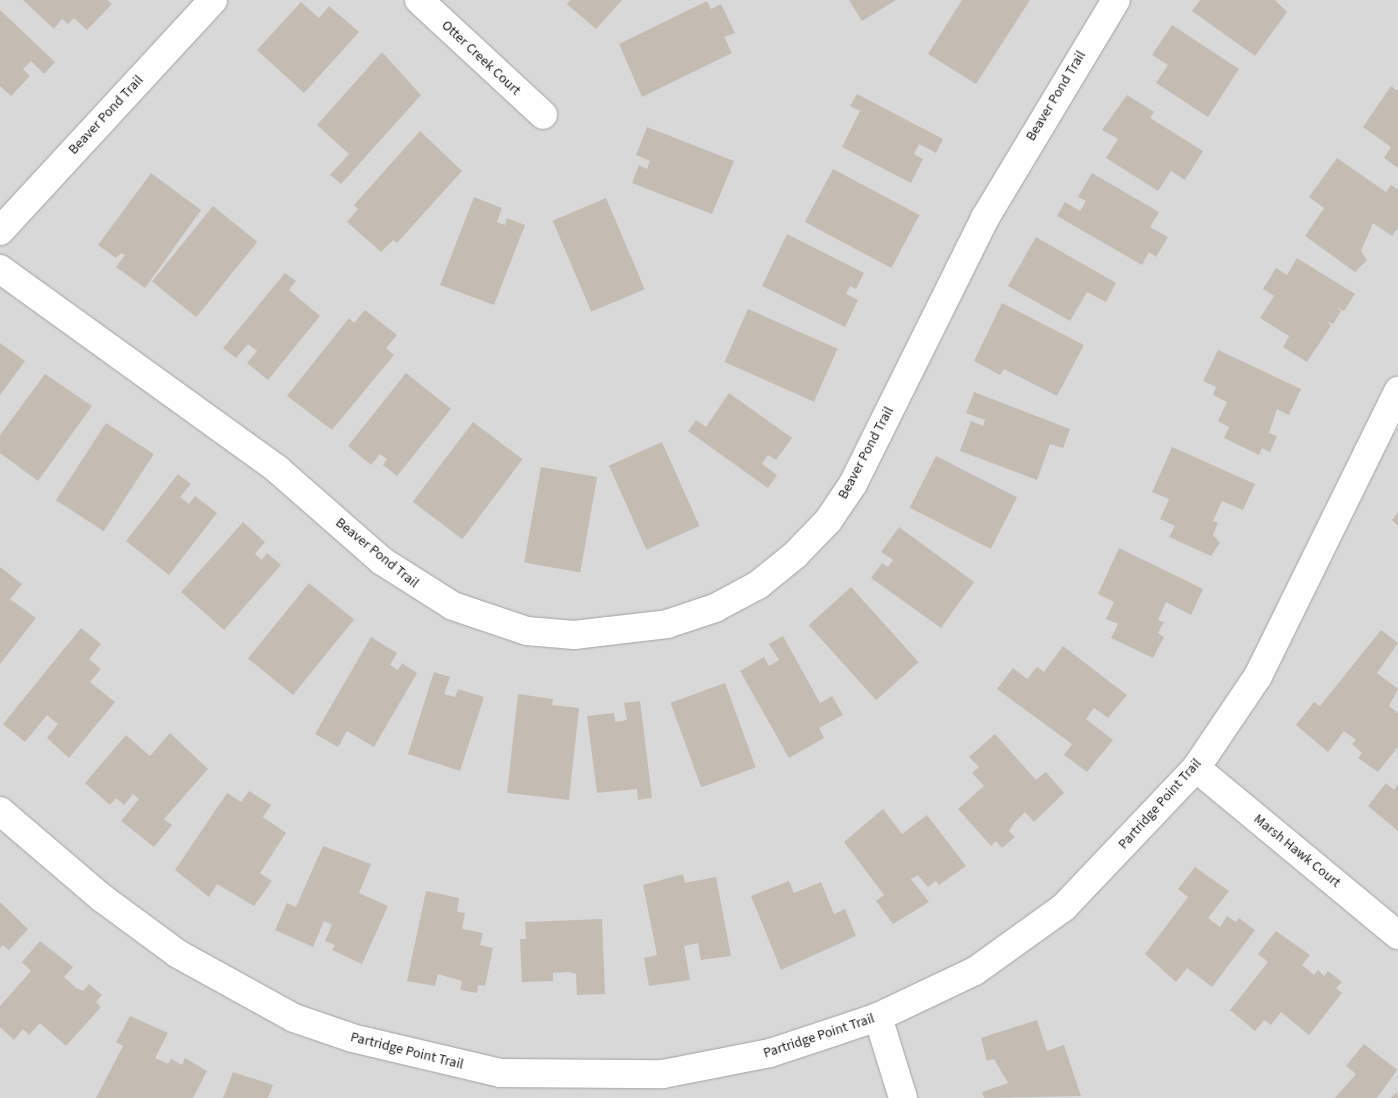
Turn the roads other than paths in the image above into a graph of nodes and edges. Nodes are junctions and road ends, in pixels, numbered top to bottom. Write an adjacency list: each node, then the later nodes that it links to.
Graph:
1 (212, 0): 5 (street, Beaver Pond Trail)
2 (419, 0): 4 (street, Otter Creek Court)
3 (1116, 0): 6 (street, Beaver Pond Trail)
4 (543, 115)
5 (0, 231)
6 (0, 269)
7 (1398, 391): 8 (street, Partridge Point Trail)
8 (1196, 768): 10 (street, Marsh Hawk Court); 11 (street, Partridge Point Trail)
9 (0, 811): 12 (street, Partridge Point Trail)
10 (1398, 935)
11 (878, 1017): 12 (street, Partridge Point Trail); 13 (street)
12 (662, 1086)
13 (903, 1098)

